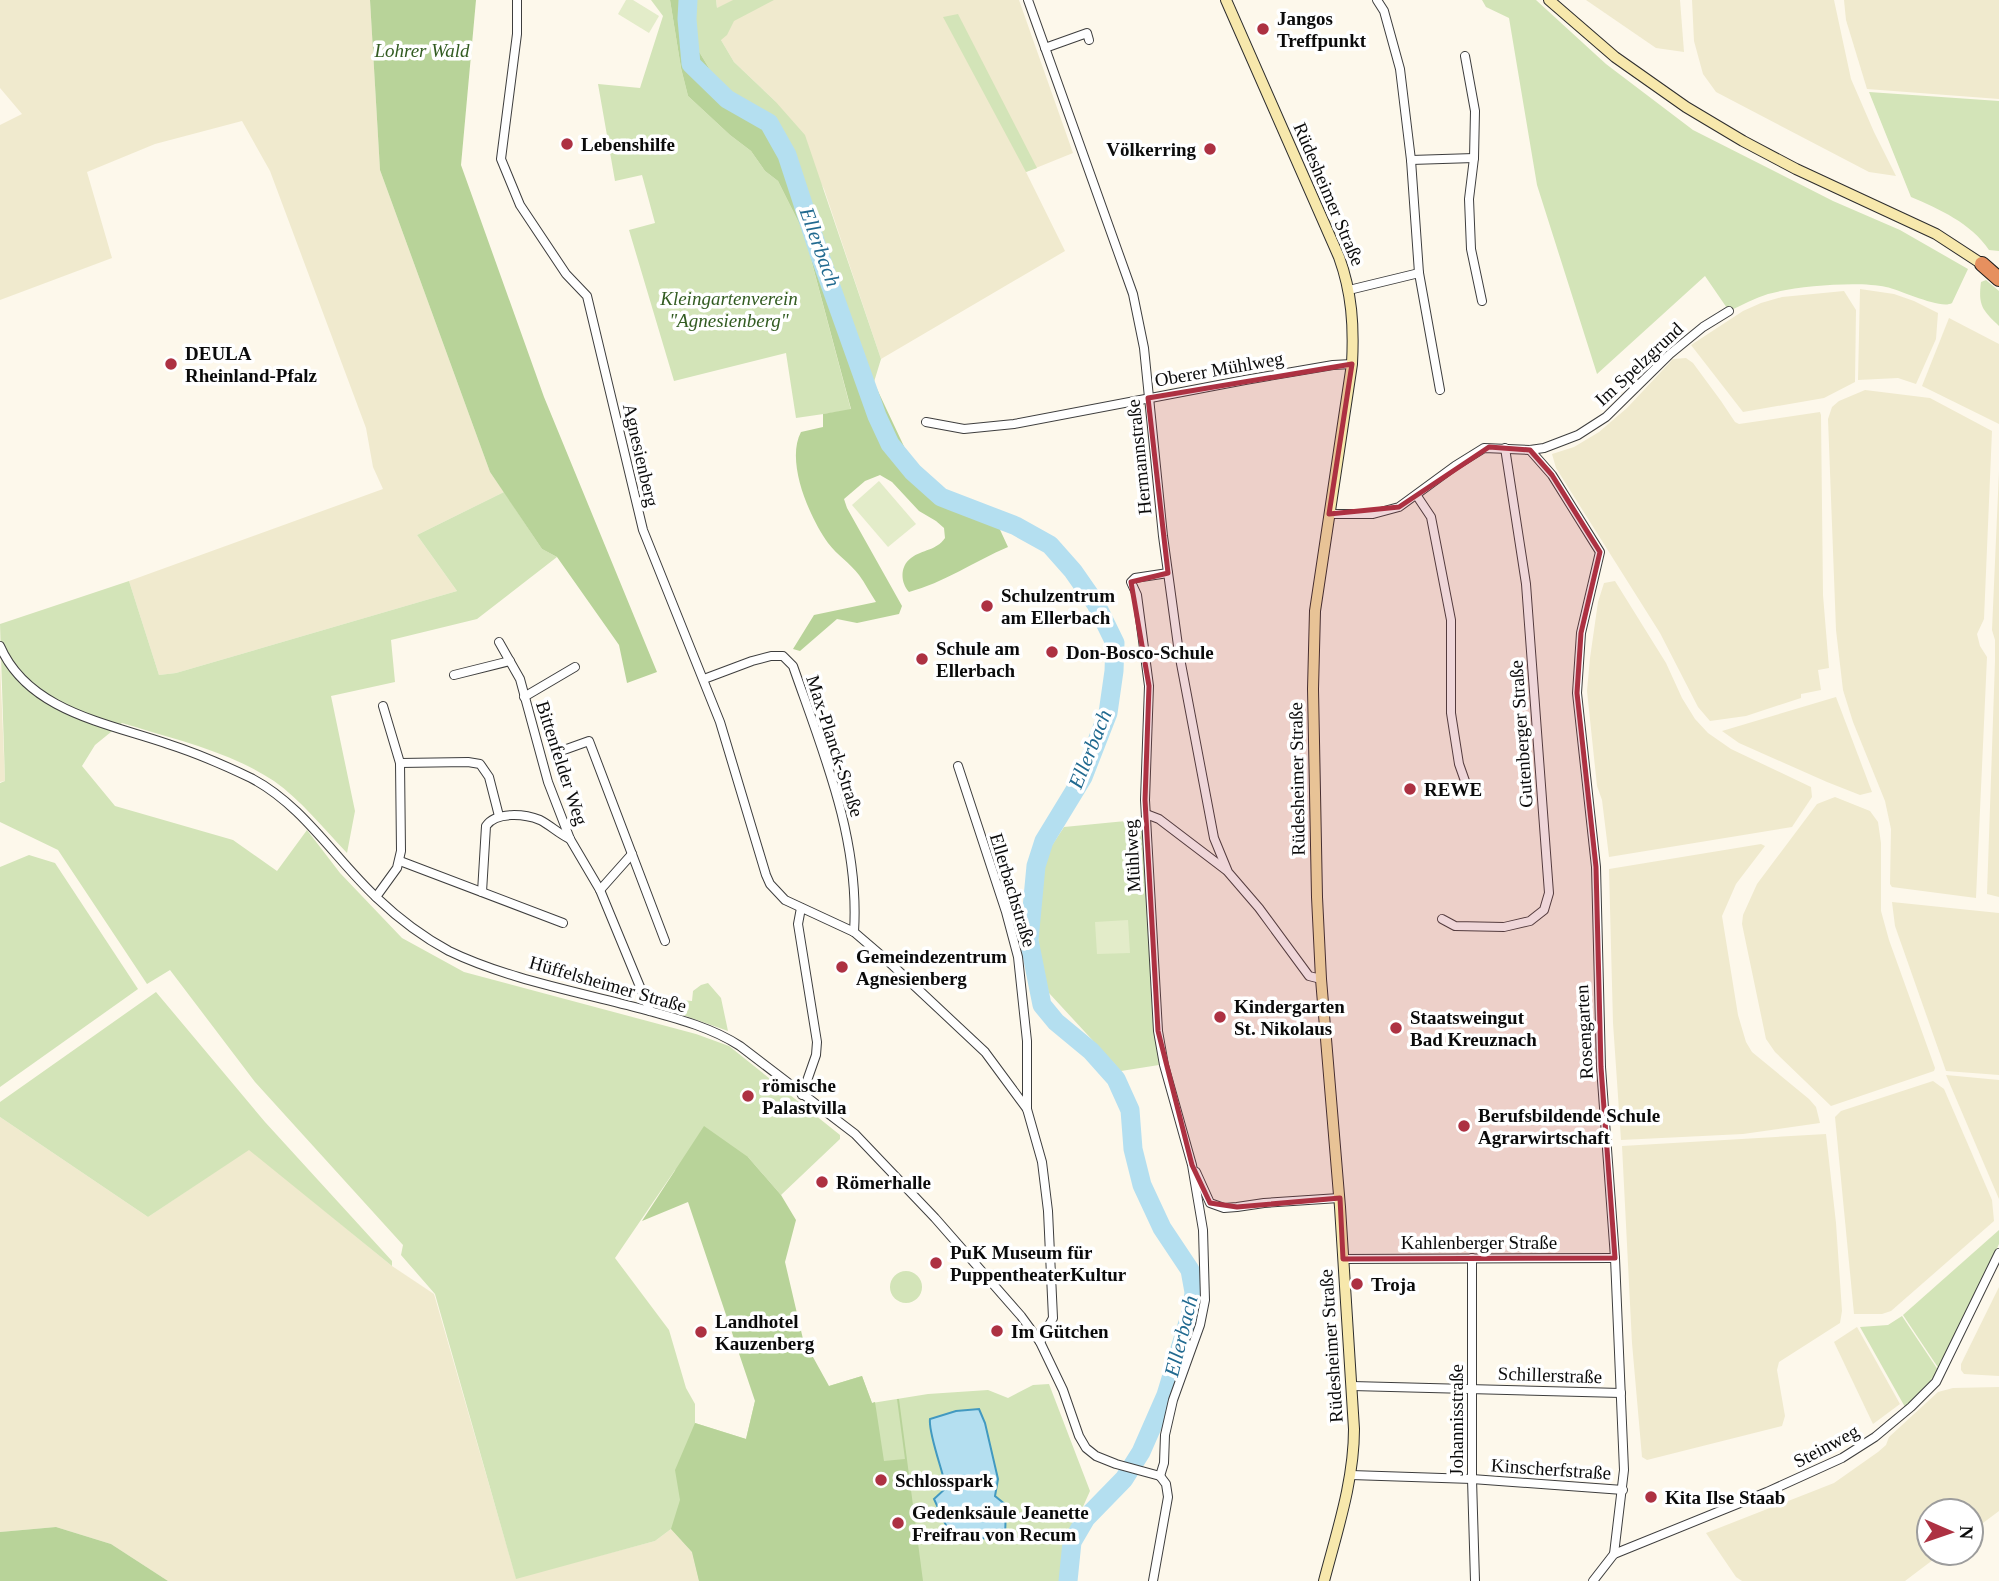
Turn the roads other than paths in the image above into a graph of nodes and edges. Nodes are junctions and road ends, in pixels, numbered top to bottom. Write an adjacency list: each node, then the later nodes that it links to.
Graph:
1 (517, 0): 31 (street, Agnesienberg)
2 (1028, 0): 7 (street, Hermannstraße)
3 (1226, 0): 14 (street, Rüdesheimer Straße)
4 (1377, 0): 10 (street)
5 (1549, 0): 11 (street)
6 (1089, 40): 7 (street)
7 (1045, 48): 19 (street, Hermannstraße)
8 (1465, 56): 9 (street)
9 (1474, 158): 10 (street); 15 (street)
10 (1411, 160): 12 (street)
11 (1982, 264): 13 (highway)
12 (1419, 273): 14 (street); 18 (street)
13 (1999, 279)
14 (1349, 290): 17 (street, Rüdesheimer Straße)
15 (1482, 301)
16 (1729, 311): 22 (street, Im Spelzgrund)
17 (1352, 363): 19 (street, Oberer Mühlweg); 24 (street, Rüdesheimer Straße)
18 (1440, 390)
19 (1148, 397): 20 (street, Oberer Mühlweg); 25 (street, Hermannstraße)
20 (926, 422)
21 (1505, 448): 22 (street, Im Spelzgrund); 23 (street, Im Spelzgrund); 48 (street, Gutenberger Straße)
22 (1530, 450): 60 (street, Rosengarten)
23 (1417, 496): 24 (street, Im Spelzgrund); 37 (street)
24 (1329, 514): 52 (street, Rüdesheimer Straße)
25 (1168, 573): 38 (street, Mühlweg); 43 (street, Hermannstraße)
26 (499, 642): 28 (street, Bittenfelder Weg)
27 (0, 646): 46 (street, Hüffelsheimer Straße)
28 (510, 661): 30 (street); 32 (street, Bittenfelder Weg)
29 (575, 667): 32 (street, Bittenfelder Weg)
30 (454, 675)
31 (704, 679): 47 (street, Agnesienberg); 50 (street, Max-Planck-Straße)
32 (524, 697): 40 (street, Bittenfelder Weg)
33 (383, 706): 35 (street)
34 (561, 751): 41 (street)
35 (400, 763): 39 (street); 42 (street)
36 (958, 766): 55 (street, Ellerbachstraße)
37 (1465, 781)
38 (1146, 814): 43 (street, Hermannstraße); 56 (street, Mühlweg)
39 (499, 816): 40 (street); 45 (street)
40 (570, 839): 44 (street, Bittenfelder Weg)
41 (632, 854): 44 (street); 51 (street)
42 (400, 861): 45 (street); 46 (street)
43 (1228, 872): 52 (street, Hermannstraße)
44 (600, 890): 53 (street, Bittenfelder Weg)
45 (482, 892): 49 (street)
46 (376, 897): 53 (street, Hüffelsheimer Straße)
47 (801, 908): 50 (street, Agnesienberg); 54 (street)
48 (1442, 919)
49 (563, 923)
50 (854, 932): 55 (street, Agnesienberg)
51 (665, 941)
52 (1321, 979): 57 (street, Rüdesheimer Straße)
53 (650, 1011): 54 (street, Hüffelsheimer Straße)
54 (802, 1095): 62 (street, Hüffelsheimer Straße)
55 (1027, 1109): 62 (street)
56 (1192, 1165): 57 (street, Mühlweg); 67 (street, Mühlweg)
57 (1339, 1198): 61 (street, Rüdesheimer Straße)
58 (1999, 1253): 70 (street, Steinweg)
59 (1472, 1258): 60 (street, Kahlenberger Straße); 61 (street, Kahlenberger Straße); 64 (street, Johannisstraße)
60 (1615, 1258): 65 (street, Rosengarten)
61 (1343, 1259): 63 (street, Rüdesheimer Straße)
62 (1040, 1342): 67 (street, Hüffelsheimer Straße)
63 (1352, 1386): 64 (street, Schillerstraße); 66 (street, Rüdesheimer Straße)
64 (1471, 1388): 65 (street, Schillerstraße); 68 (street, Johannisstraße)
65 (1621, 1393): 69 (street, Rosengarten)
66 (1351, 1475): 68 (street, Kinscherfstraße); 72 (street, Rüdesheimer Straße)
67 (1160, 1476): 71 (street, Mühlweg)
68 (1472, 1479): 69 (street, Kinscherfstraße); 73 (street, Johannisstraße)
69 (1623, 1490): 70 (street, Rosengarten)
70 (1614, 1554): 74 (street, Steinweg)
71 (1153, 1581)
72 (1324, 1581)
73 (1475, 1581)
74 (1593, 1581)

